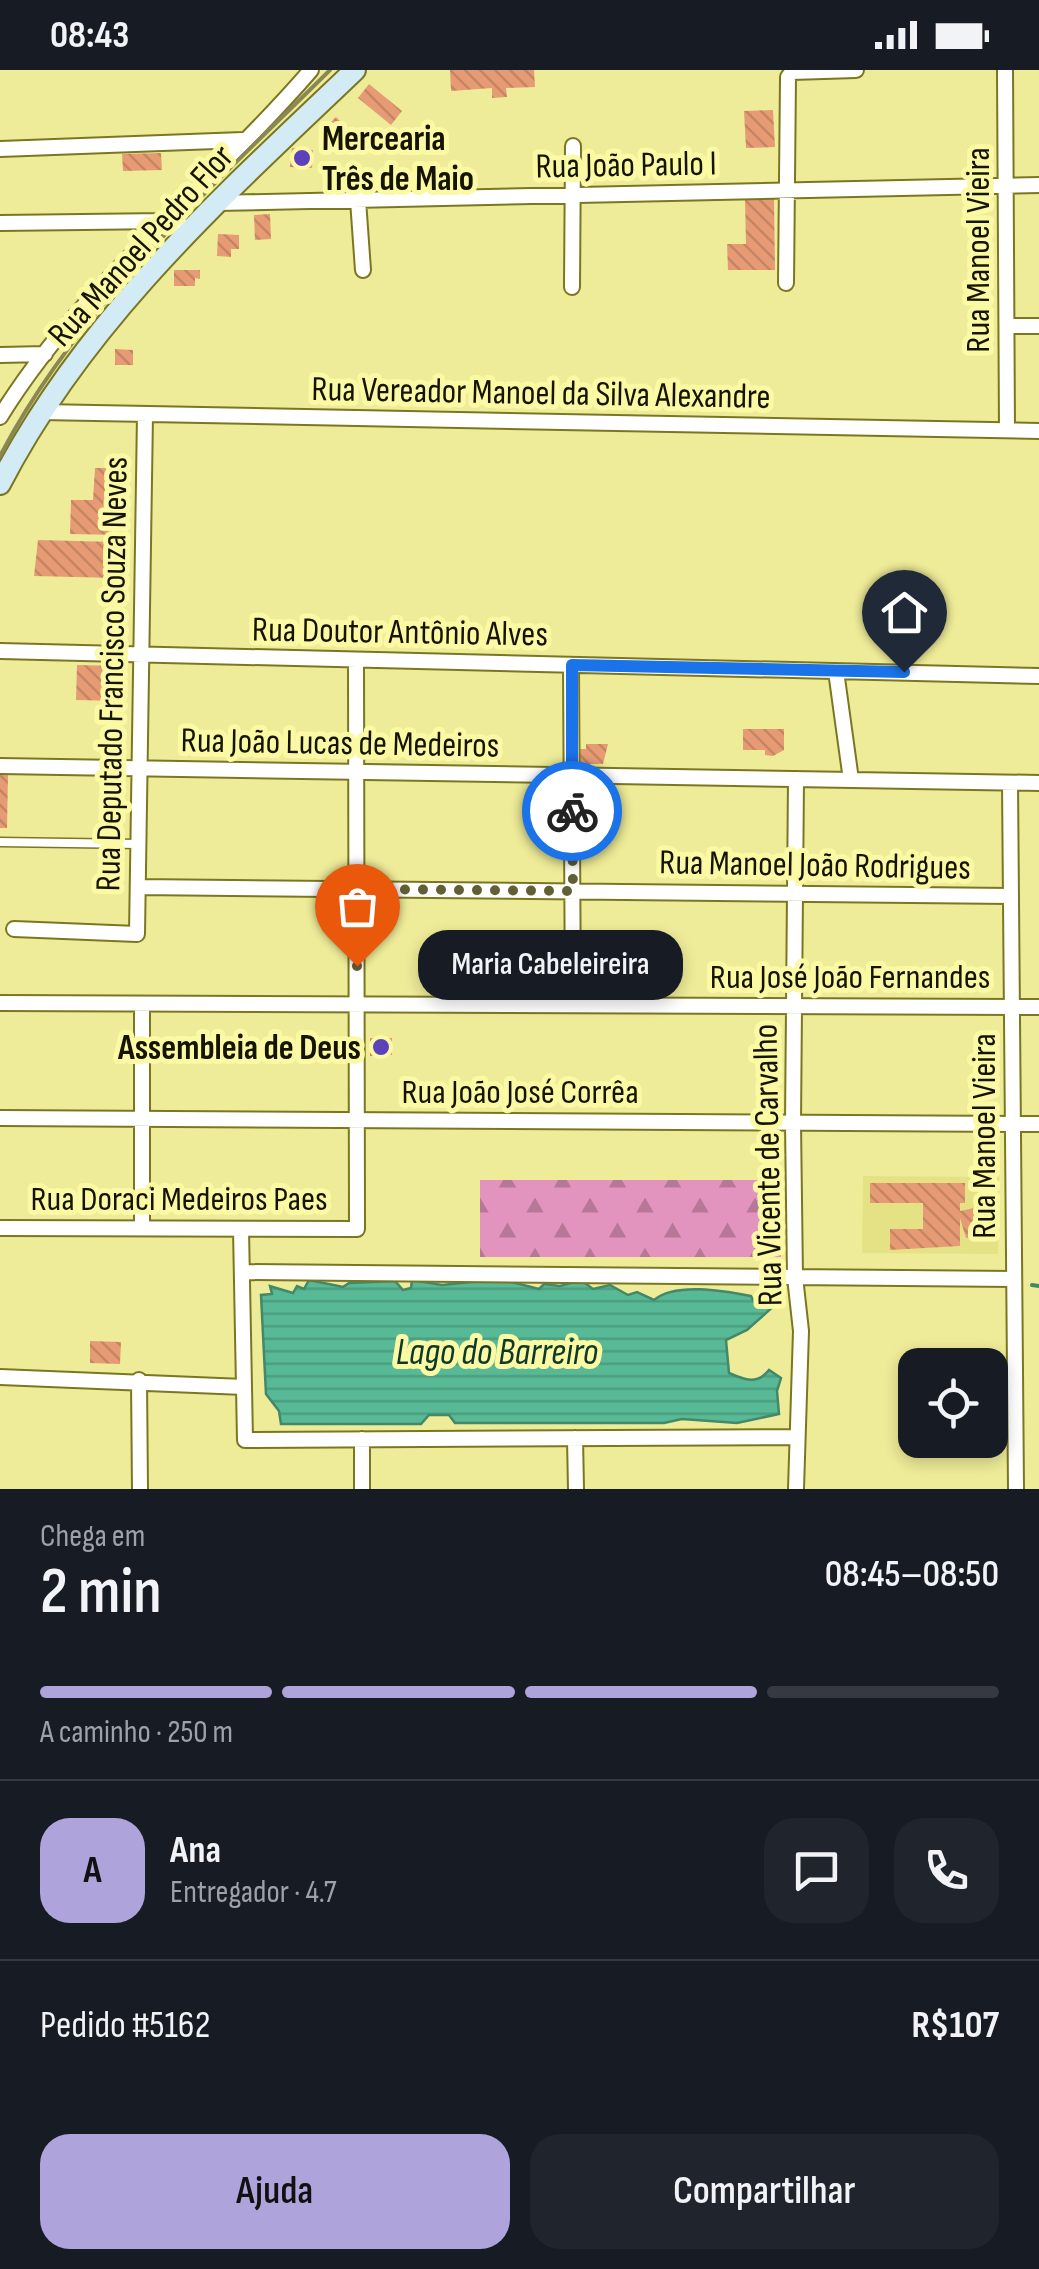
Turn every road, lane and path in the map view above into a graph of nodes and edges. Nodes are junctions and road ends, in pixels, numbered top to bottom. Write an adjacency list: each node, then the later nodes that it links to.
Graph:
1 (311, 70): 5 (street)
2 (355, 70): 13 (main road, Rua Manoel Pedro Flor)
3 (856, 70): 10 (street)
4 (1005, 70): 9 (street, Rua Manoel Vieira)
5 (243, 140): 7 (street); 14 (street)
6 (572, 146): 11 (street)
7 (0, 148)
8 (1039, 185): 9 (street, Rua João Paulo I)
9 (1006, 186): 10 (street, Rua João Paulo I); 20 (street, Rua Manoel Vieira)
10 (788, 190): 11 (street, Rua João Paulo I); 18 (street)
11 (572, 195): 12 (street, Rua João Paulo I); 19 (street)
12 (358, 200): 13 (street, Rua João Paulo I); 17 (street)
13 (215, 203): 16 (main road, Rua Manoel Pedro Flor)
14 (165, 221): 15 (street); 16 (street); 23 (street)
15 (0, 223)
16 (190, 228): 24 (main road, Rua Manoel Pedro Flor)
17 (364, 270)
18 (786, 283)
19 (572, 288)
20 (1008, 326): 21 (street); 27 (street, Rua Manoel Vieira)
21 (1039, 326)
22 (0, 354): 23 (street)
23 (45, 354): 26 (street)
24 (41, 412): 25 (street, Rua Vereador Manoel da Silva Alexandre); 29 (main road, Rua Manoel Pedro Flor)
25 (144, 414): 27 (street, Rua Vereador Manoel da Silva Alexandre); 31 (street, Rua Deputado Francisco Souza Neves)
26 (0, 418)
27 (1007, 430): 28 (street, Rua Vereador Manoel da Silva Alexandre)
28 (1039, 431)
29 (0, 484)
30 (0, 651): 31 (street, Rua Doutor Antônio Alves)
31 (141, 654): 32 (street, Rua Doutor Antônio Alves); 37 (street, Rua Deputado Francisco Souza Neves)
32 (356, 660): 33 (street, Rua Doutor Antônio Alves); 38 (street)
33 (572, 665): 34 (street, Rua Doutor Antônio Alves); 39 (street)
34 (836, 671): 35 (street, Rua Doutor Antônio Alves); 41 (street)
35 (1039, 676)
36 (0, 766): 37 (street, Rua João Lucas de Medeiros)
37 (139, 768): 38 (street, Rua João Lucas de Medeiros); 45 (street, Rua Deputado Francisco Souza Neves)
38 (356, 772): 39 (street, Rua João Lucas de Medeiros); 47 (street)
39 (572, 776): 40 (street, Rua João Lucas de Medeiros); 48 (street)
40 (796, 779): 41 (street, Rua João Lucas de Medeiros); 49 (street, Rua Vicente de Carvalho)
41 (852, 780): 42 (street, Rua João Lucas de Medeiros)
42 (1010, 783): 43 (street, Rua João Lucas de Medeiros); 50 (street, Rua Manoel Vieira)
43 (1039, 783)
44 (0, 842): 45 (lane)
45 (138, 844): 46 (street, Rua Deputado Francisco Souza Neves)
46 (138, 886): 47 (street, Rua Manoel João Rodrigues); 51 (street, Rua Deputado Francisco Souza Neves)
47 (356, 889): 48 (street, Rua Manoel João Rodrigues); 54 (street)
48 (573, 891): 49 (street, Rua Manoel João Rodrigues); 55 (street)
49 (792, 893): 50 (street, Rua Manoel João Rodrigues); 56 (street, Rua Vicente de Carvalho)
50 (1011, 896): 57 (street, Rua Manoel Vieira)
51 (14, 929)
52 (0, 1003): 53 (street, Rua José João Fernandes)
53 (142, 1004): 54 (street, Rua José João Fernandes); 60 (street)
54 (357, 1004): 55 (street, Rua José João Fernandes); 61 (street)
55 (574, 1005): 56 (street, Rua José João Fernandes)
56 (792, 1006): 57 (street, Rua José João Fernandes); 62 (street, Rua Vicente de Carvalho)
57 (1012, 1007): 58 (street, Rua José João Fernandes); 63 (street, Rua Manoel Vieira)
58 (1039, 1007)
59 (0, 1118): 60 (street, Rua João José Corrêa)
60 (142, 1119): 61 (street, Rua João José Corrêa); 66 (street)
61 (357, 1120): 62 (street, Rua João José Corrêa); 67 (street, Rua Doraci Medeiros Paes)
62 (793, 1123): 63 (street, Rua João José Corrêa); 69 (street, Rua Vicente de Carvalho)
63 (1013, 1124): 64 (street, Rua João José Corrêa); 70 (street, Rua Manoel Vieira)
64 (1039, 1124)
65 (0, 1228): 66 (street, Rua Doraci Medeiros Paes)
66 (142, 1228): 67 (street, Rua Doraci Medeiros Paes)
67 (241, 1229): 68 (street)
68 (242, 1272): 69 (street); 73 (street)
69 (795, 1277): 70 (street); 74 (street, Rua Vicente de Carvalho)
70 (1014, 1279): 81 (street, Rua Manoel Vieira)
71 (0, 1377): 72 (street)
72 (139, 1380): 73 (street); 77 (street)
73 (244, 1387): 76 (street)
74 (797, 1437): 75 (street); 80 (street, Rua Vicente de Carvalho)
75 (575, 1438): 76 (street); 79 (street)
76 (362, 1439): 78 (street)
77 (140, 1489)
78 (362, 1489)
79 (576, 1489)
80 (796, 1489)
81 (1016, 1489)

